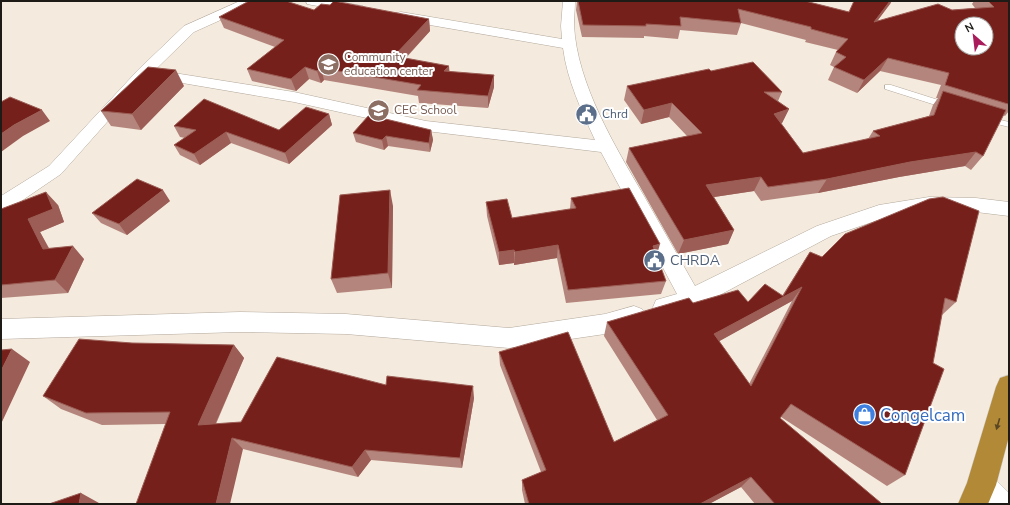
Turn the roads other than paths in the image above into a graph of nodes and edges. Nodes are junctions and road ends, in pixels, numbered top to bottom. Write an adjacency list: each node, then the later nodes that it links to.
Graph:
1 (251, 1): 7 (street)
2 (312, 1): 4 (street)
3 (570, 1): 6 (street)
4 (373, 11)
5 (388, 14): 6 (street)
6 (570, 45): 12 (street)
7 (143, 73): 12 (street); 13 (street)
8 (888, 87): 9 (lane)
9 (953, 108)
10 (982, 117): 11 (lane)
11 (1009, 125)
12 (607, 147): 15 (street)
13 (1, 205)
14 (1009, 209): 15 (street)
15 (691, 299): 16 (street)
16 (1, 329)
17 (1009, 387): 18 (highway, one-way to 18)
18 (984, 498)

